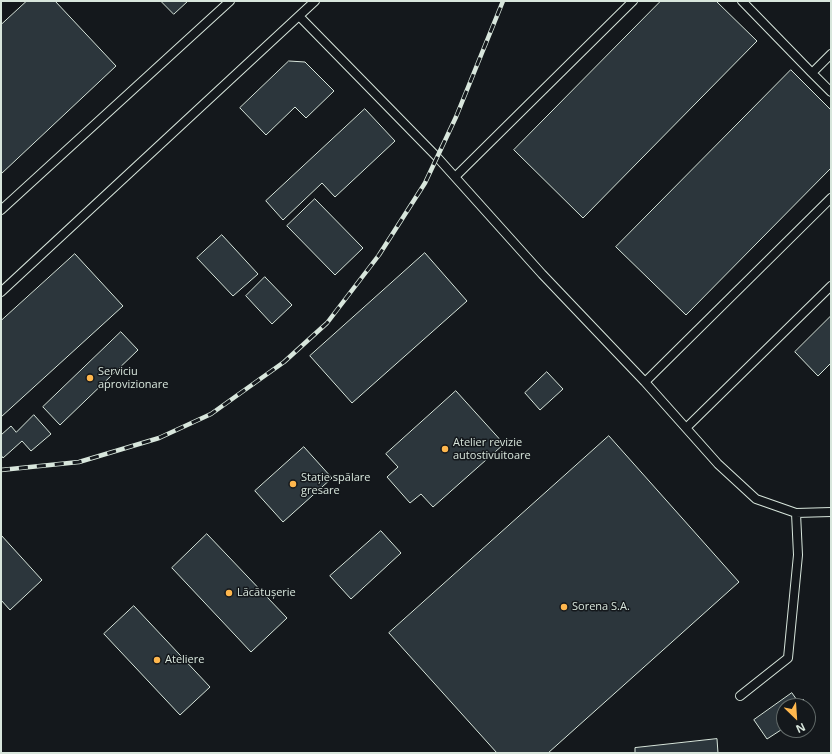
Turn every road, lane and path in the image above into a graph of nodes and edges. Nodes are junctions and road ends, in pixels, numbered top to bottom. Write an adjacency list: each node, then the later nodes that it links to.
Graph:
1 (230, 1): 11 (lane)
2 (315, 1): 5 (lane)
3 (633, 1): 9 (lane)
4 (742, 1): 7 (lane)
5 (299, 16): 9 (lane); 13 (lane)
6 (831, 54): 7 (lane)
7 (812, 73): 8 (lane)
8 (831, 92)
9 (455, 177): 14 (lane)
10 (831, 198): 14 (lane)
11 (1, 210)
12 (831, 286): 15 (lane)
13 (1, 292)
14 (645, 382): 15 (lane)
15 (686, 428): 17 (lane)
16 (831, 512): 17 (lane)
17 (796, 513): 18 (lane)
18 (740, 696)

